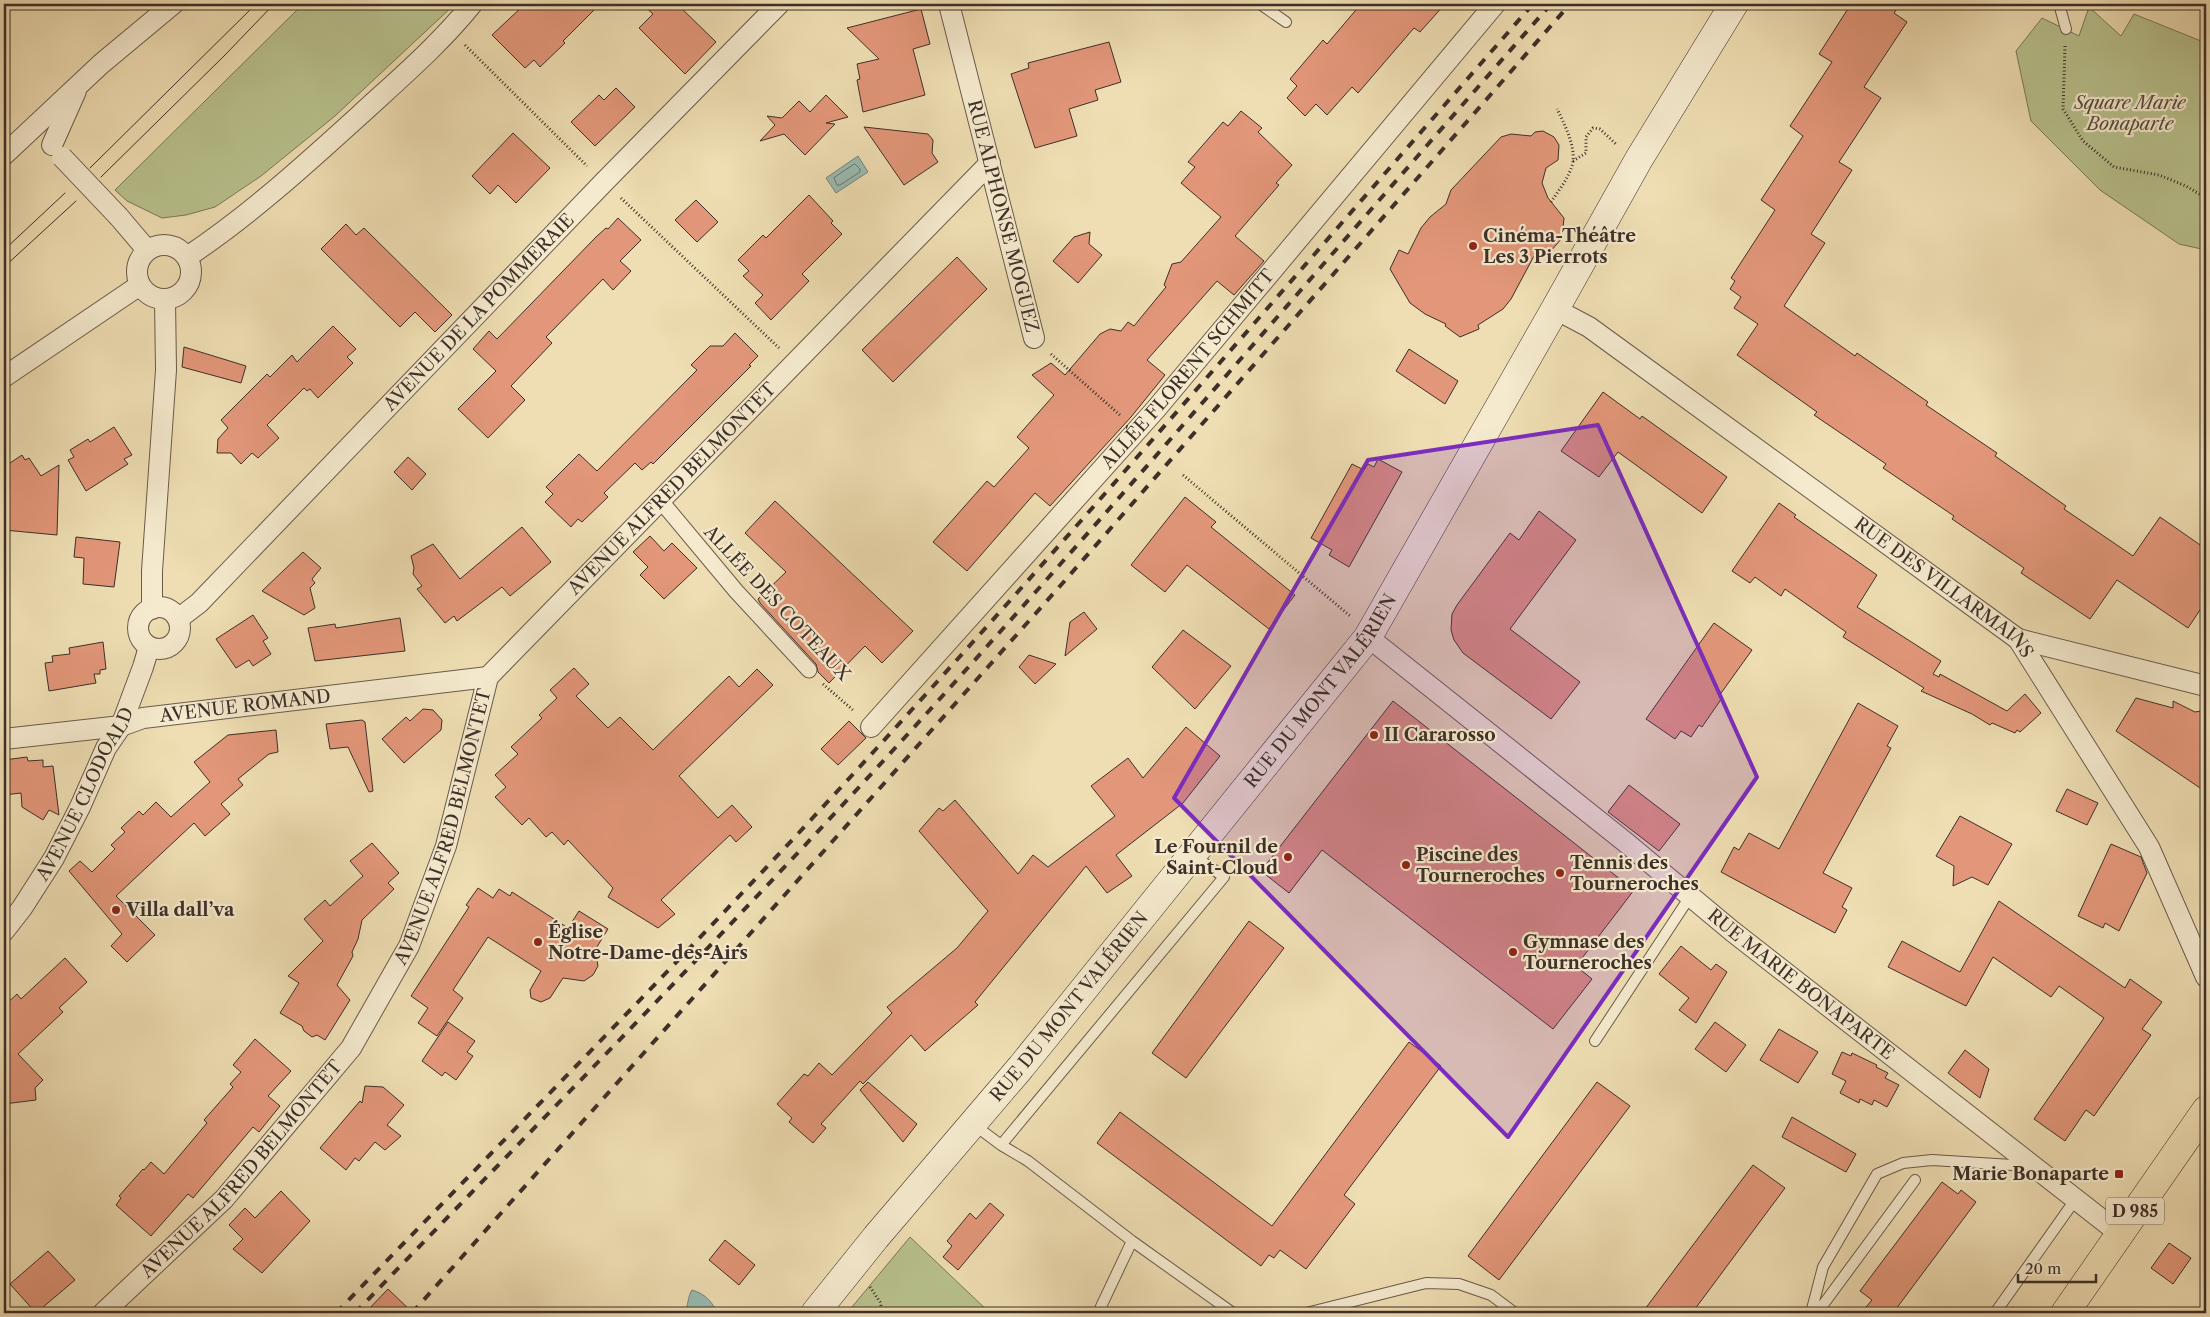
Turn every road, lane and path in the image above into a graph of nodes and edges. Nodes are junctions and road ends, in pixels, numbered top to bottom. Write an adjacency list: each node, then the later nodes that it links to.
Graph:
1 (173, 4): 12 (street)
2 (472, 4): 25 (street)
3 (779, 4): 37 (street, AVENUE DE LA POMMERAIE)
4 (949, 4): 19 (street, RUE ALPHONSE MOGUEZ)
5 (1260, 4): 9 (lane)
6 (1495, 4): 45 (street, ALLÉE FLORENT SCHMITT)
7 (1734, 4): 28 (main road, RUE DU MONT VALÉRIEN)
8 (2059, 4): 10 (lane)
9 (1286, 22)
10 (2066, 29): 22 (path)
11 (472, 52): 20 (path)
12 (79, 84): 14 (street); 16 (street)
13 (1557, 109): 18 (path)
14 (35, 126): 16 (street); 17 (street)
15 (1610, 140): 18 (path)
16 (57, 151): 24 (street, bridge)
17 (4, 155)
18 (1573, 161): 23 (path)
19 (990, 163): 29 (street, RUE ALPHONSE MOGUEZ); 30 (street, AVENUE ALFRED BELMONTET)
20 (588, 166)
21 (618, 195): 30 (path)
22 (2206, 198)
23 (1551, 202)
24 (147, 250): 25 (street); 26 (street)
25 (187, 257): 27 (street)
26 (140, 285): 27 (street); 31 (street)
27 (165, 299): 35 (street)
28 (1555, 309): 38 (main road, RUE DU MONT VALÉRIEN); 39 (street, RUE DES VILLARMAINS)
29 (1034, 338): 32 (path, RUE ALPHONSE MOGUEZ)
30 (794, 362): 34 (street, AVENUE ALFRED BELMONTET)
31 (4, 377)
32 (1125, 420)
33 (1183, 475): 36 (path)
34 (660, 500): 41 (street, ALLÉE DES COTEAUX); 42 (street, AVENUE ALFRED BELMONTET)
35 (152, 609): 37 (street); 40 (street)
36 (1350, 616)
37 (178, 619): 40 (street)
38 (1368, 637): 47 (main road, RUE DU MONT VALÉRIEN); 48 (street, RUE MARIE BONAPARTE)
39 (2018, 639): 43 (street); 50 (street, RUE DES VILLARMAINS)
40 (149, 646): 44 (street, AVENUE CLODOALD)
41 (809, 670): 45 (path, ALLÉE DES COTEAUX)
42 (488, 677): 44 (street, AVENUE ROMAND); 60 (street, AVENUE ALFRED BELMONTET)
43 (2206, 686)
44 (121, 726): 46 (street, AVENUE ROMAND); 49 (street, AVENUE CLODOALD)
45 (871, 727)
46 (4, 739)
47 (1192, 854): 53 (main road, RUE DU MONT VALÉRIEN); 54 (lane)
48 (1691, 895): 51 (lane); 55 (street, RUE MARIE BONAPARTE)
49 (4, 931)
50 (2206, 977)
51 (1595, 1041)
52 (2206, 1110): 58 (main road, D 985)
53 (973, 1124): 54 (lane); 61 (main road, RUE DU MONT VALÉRIEN)
54 (1001, 1145): 59 (lane)
55 (2033, 1166): 57 (street, RUE MARIE BONAPARTE); 66 (lane)
56 (1915, 1180): 67 (lane)
57 (2075, 1200): 58 (street, RUE MARIE BONAPARTE); 68 (lane)
58 (2120, 1233): 69 (main road, D 985)
59 (1132, 1241): 62 (lane); 63 (lane)
60 (102, 1313)
61 (815, 1313)
62 (1098, 1313)
63 (1233, 1313)
64 (1306, 1313): 65 (lane)
65 (1515, 1313)
66 (1811, 1313)
67 (1817, 1313)
68 (1995, 1313)
69 (2065, 1313)

